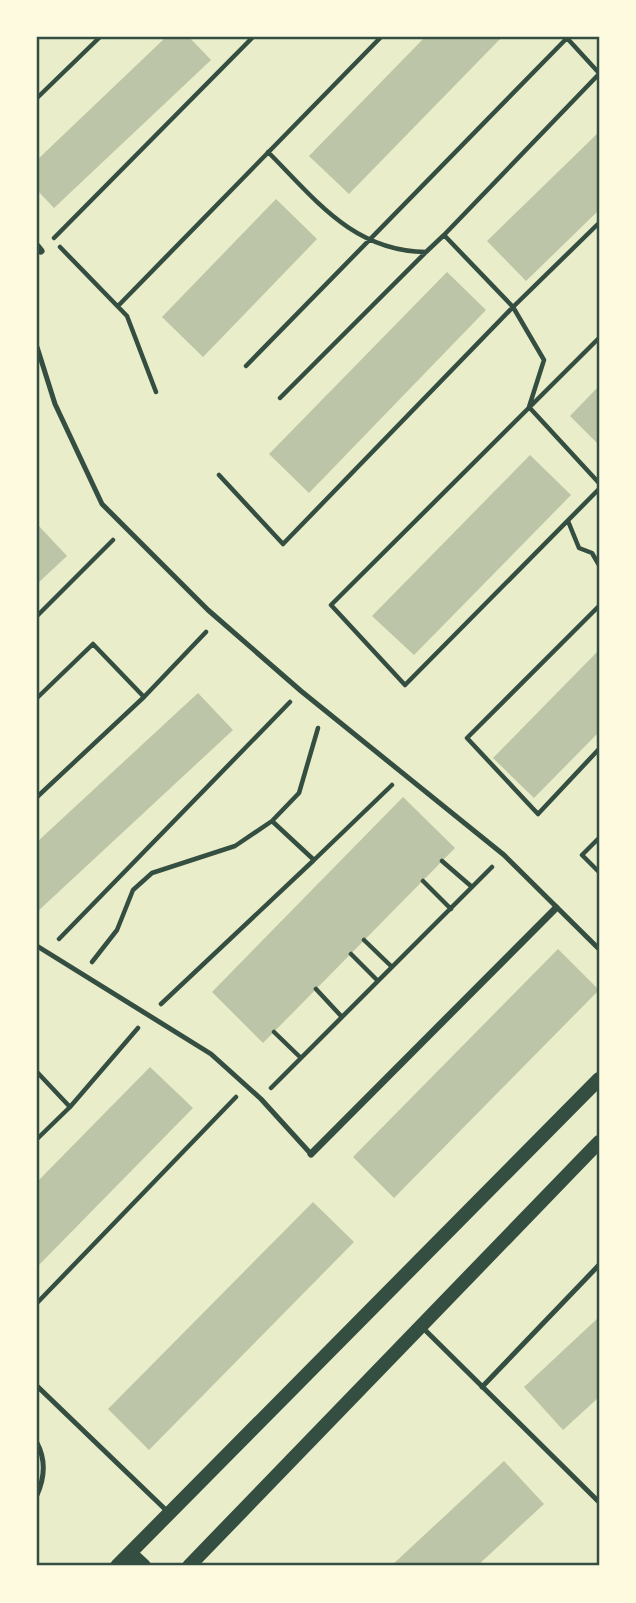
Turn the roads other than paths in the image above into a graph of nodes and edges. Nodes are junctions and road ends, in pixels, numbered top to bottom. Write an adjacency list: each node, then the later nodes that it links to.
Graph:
1 (37, 347): 2 (lane)
2 (556, 908): 4 (lane); 7 (street)
3 (37, 946): 7 (lane)
4 (599, 949)
5 (599, 1079): 15 (main road)
6 (599, 1142): 9 (main road)
7 (311, 1154)
8 (599, 1265): 11 (lane)
9 (422, 1327): 11 (lane); 19 (main road)
10 (37, 1386): 15 (lane)
11 (482, 1387): 14 (lane)
12 (37, 1443): 13 (lane)
13 (37, 1495)
14 (599, 1502)
15 (170, 1513): 16 (main road)
16 (130, 1553): 17 (main road); 18 (main road)
17 (117, 1566)
18 (144, 1566)
19 (190, 1566)

